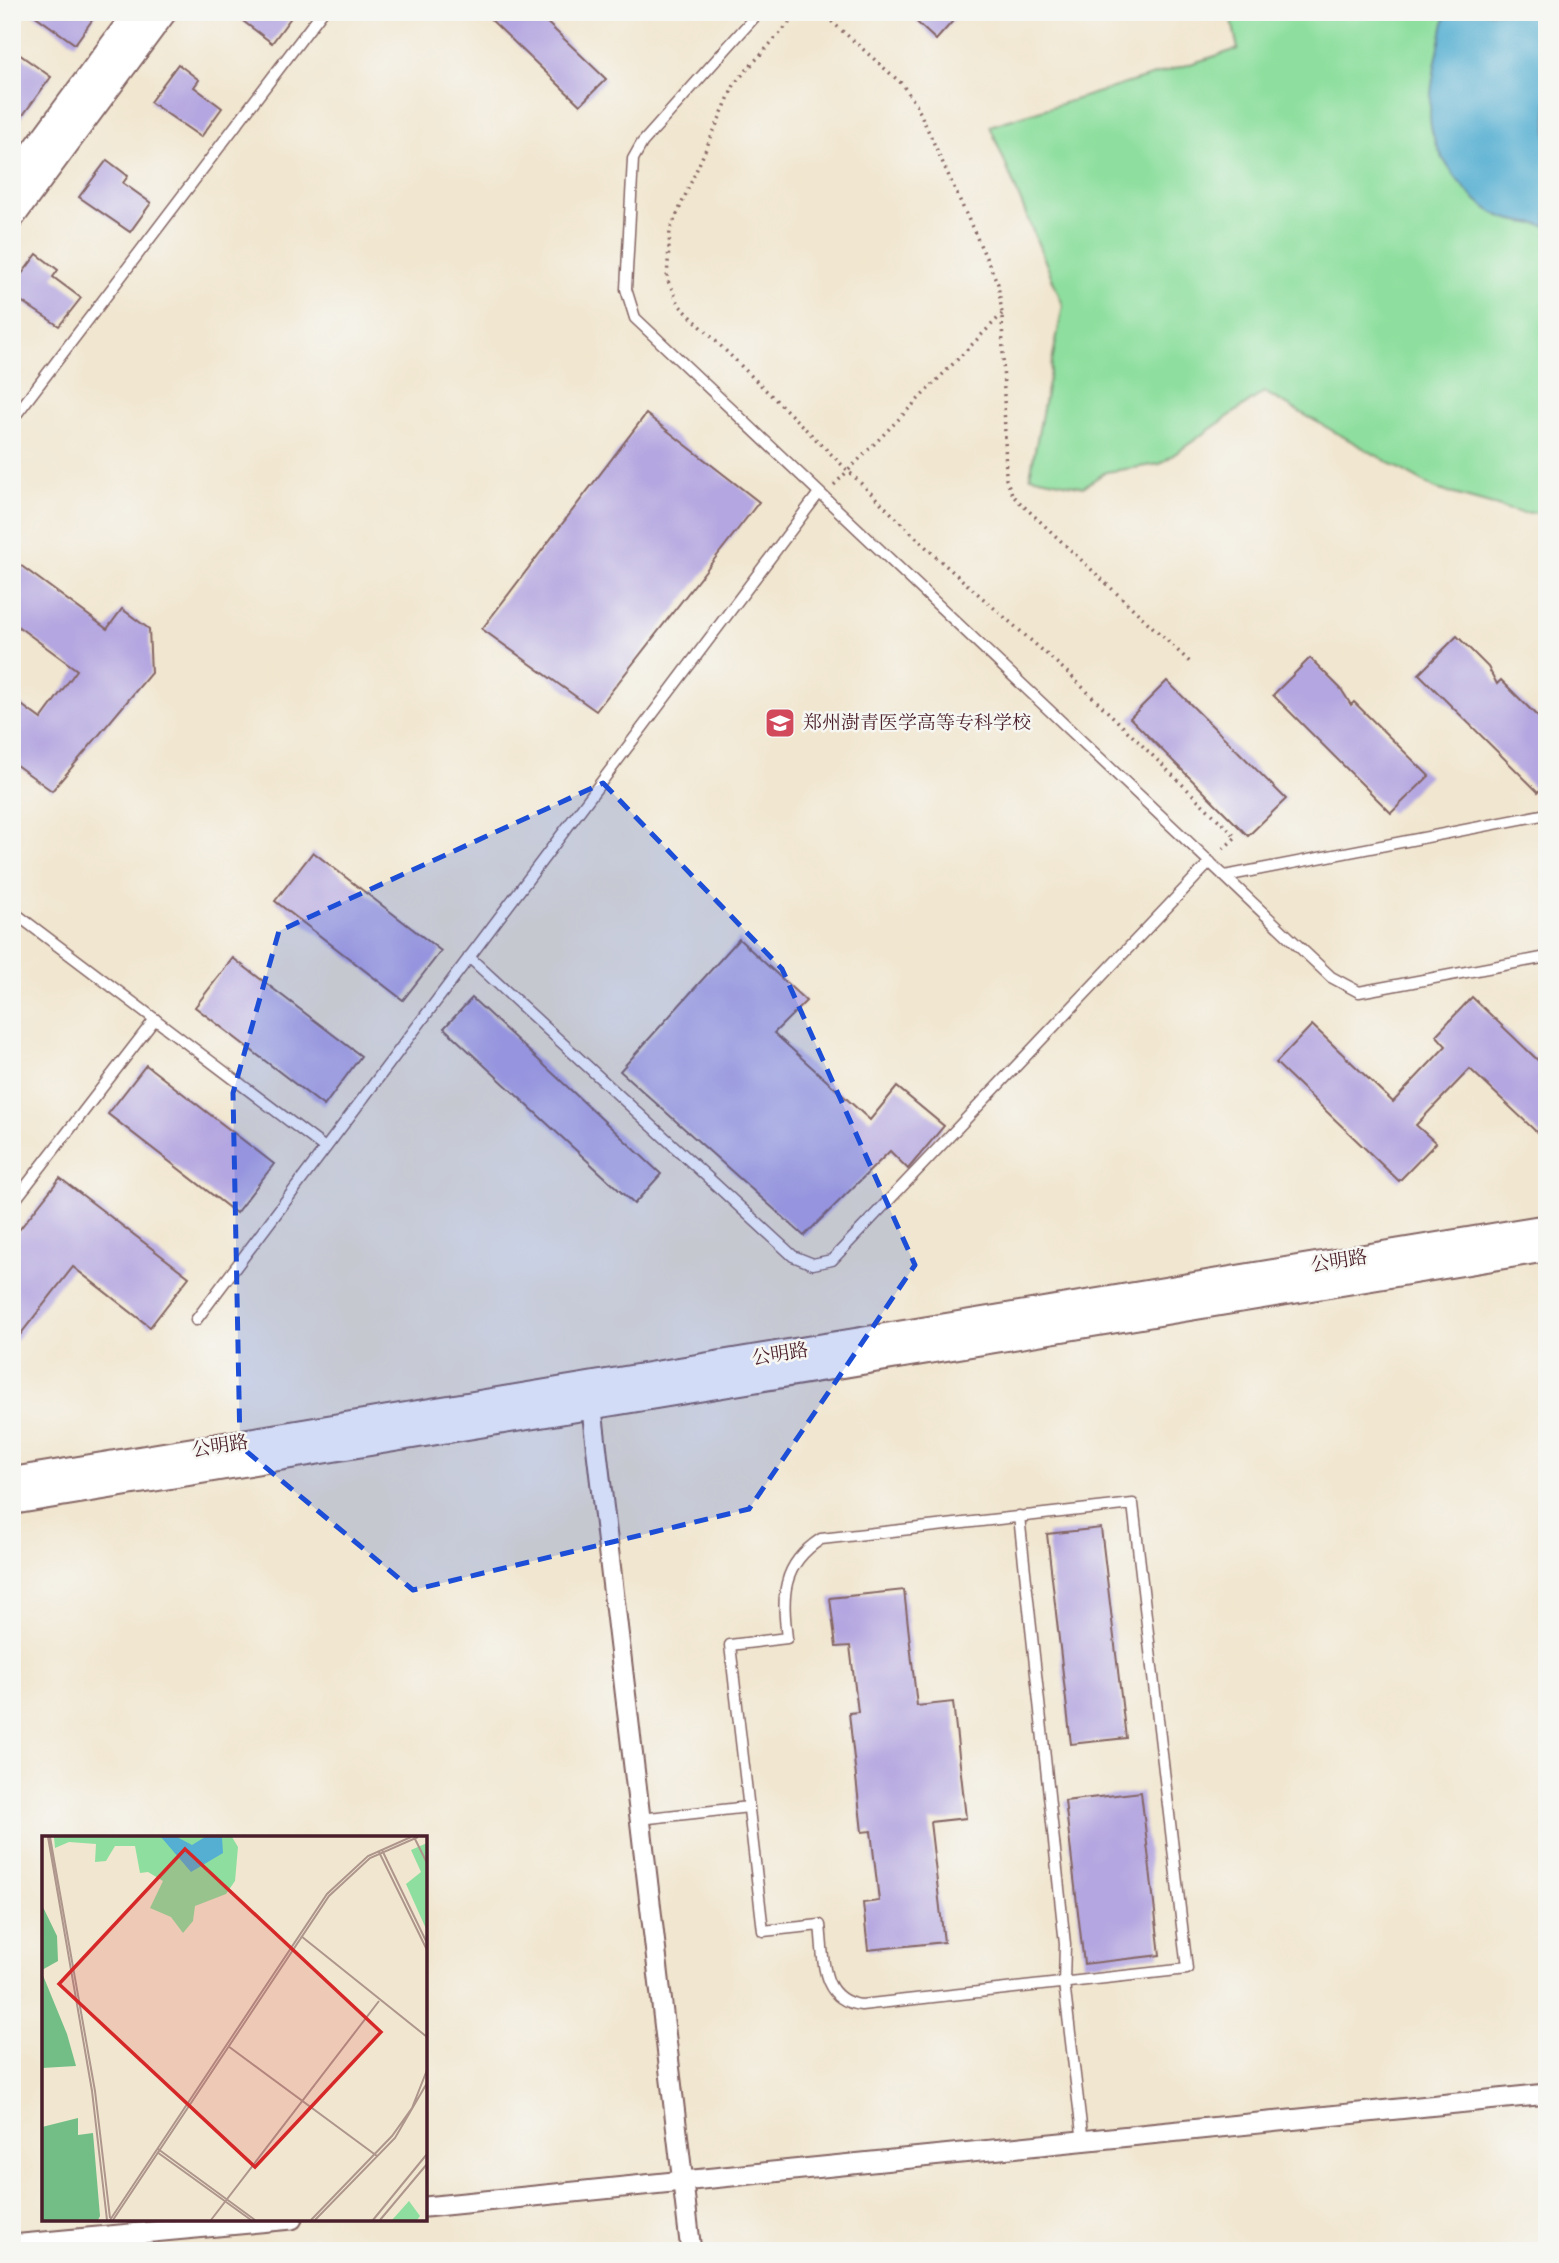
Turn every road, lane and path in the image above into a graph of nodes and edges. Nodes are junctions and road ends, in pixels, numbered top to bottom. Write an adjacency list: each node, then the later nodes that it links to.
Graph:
1 (137, 12): 7 (street)
2 (164, 12): 8 (street)
3 (322, 12): 10 (lane)
4 (759, 12): 12 (lane)
5 (799, 12): 11 (path)
6 (821, 12): 9 (path)
7 (12, 181)
8 (12, 218)
9 (1002, 314): 11 (path); 13 (path)
10 (12, 420)
11 (848, 471): 12 (path); 15 (path)
12 (821, 494): 15 (lane); 18 (lane)
13 (1192, 664)
14 (1547, 814): 16 (lane)
15 (1210, 862): 16 (lane); 18 (lane)
16 (1225, 876): 19 (lane)
17 (12, 911): 20 (lane)
18 (469, 957): 21 (lane)
19 (1547, 957)
20 (155, 1019): 21 (lane); 22 (lane)
21 (326, 1148): 25 (lane)
22 (12, 1204)
23 (1547, 1227): 26 (street, 公明路)
24 (1547, 1249): 26 (street, 公明路)
25 (196, 1320)
26 (590, 1396): 27 (street, 公明路); 28 (street, 公明路); 31 (street)
27 (12, 1480)
28 (12, 1502)
29 (1019, 1517): 30 (lane); 32 (lane); 32 (lane)
30 (749, 1807): 31 (lane); 32 (lane)
31 (640, 1819): 35 (street)
32 (1064, 1983): 34 (lane)
33 (1547, 2094): 34 (street)
34 (1083, 2142): 35 (street)
35 (683, 2182): 36 (street); 39 (street)
36 (427, 2207)
37 (270, 2221): 38 (street)
38 (12, 2245)
39 (691, 2251)

